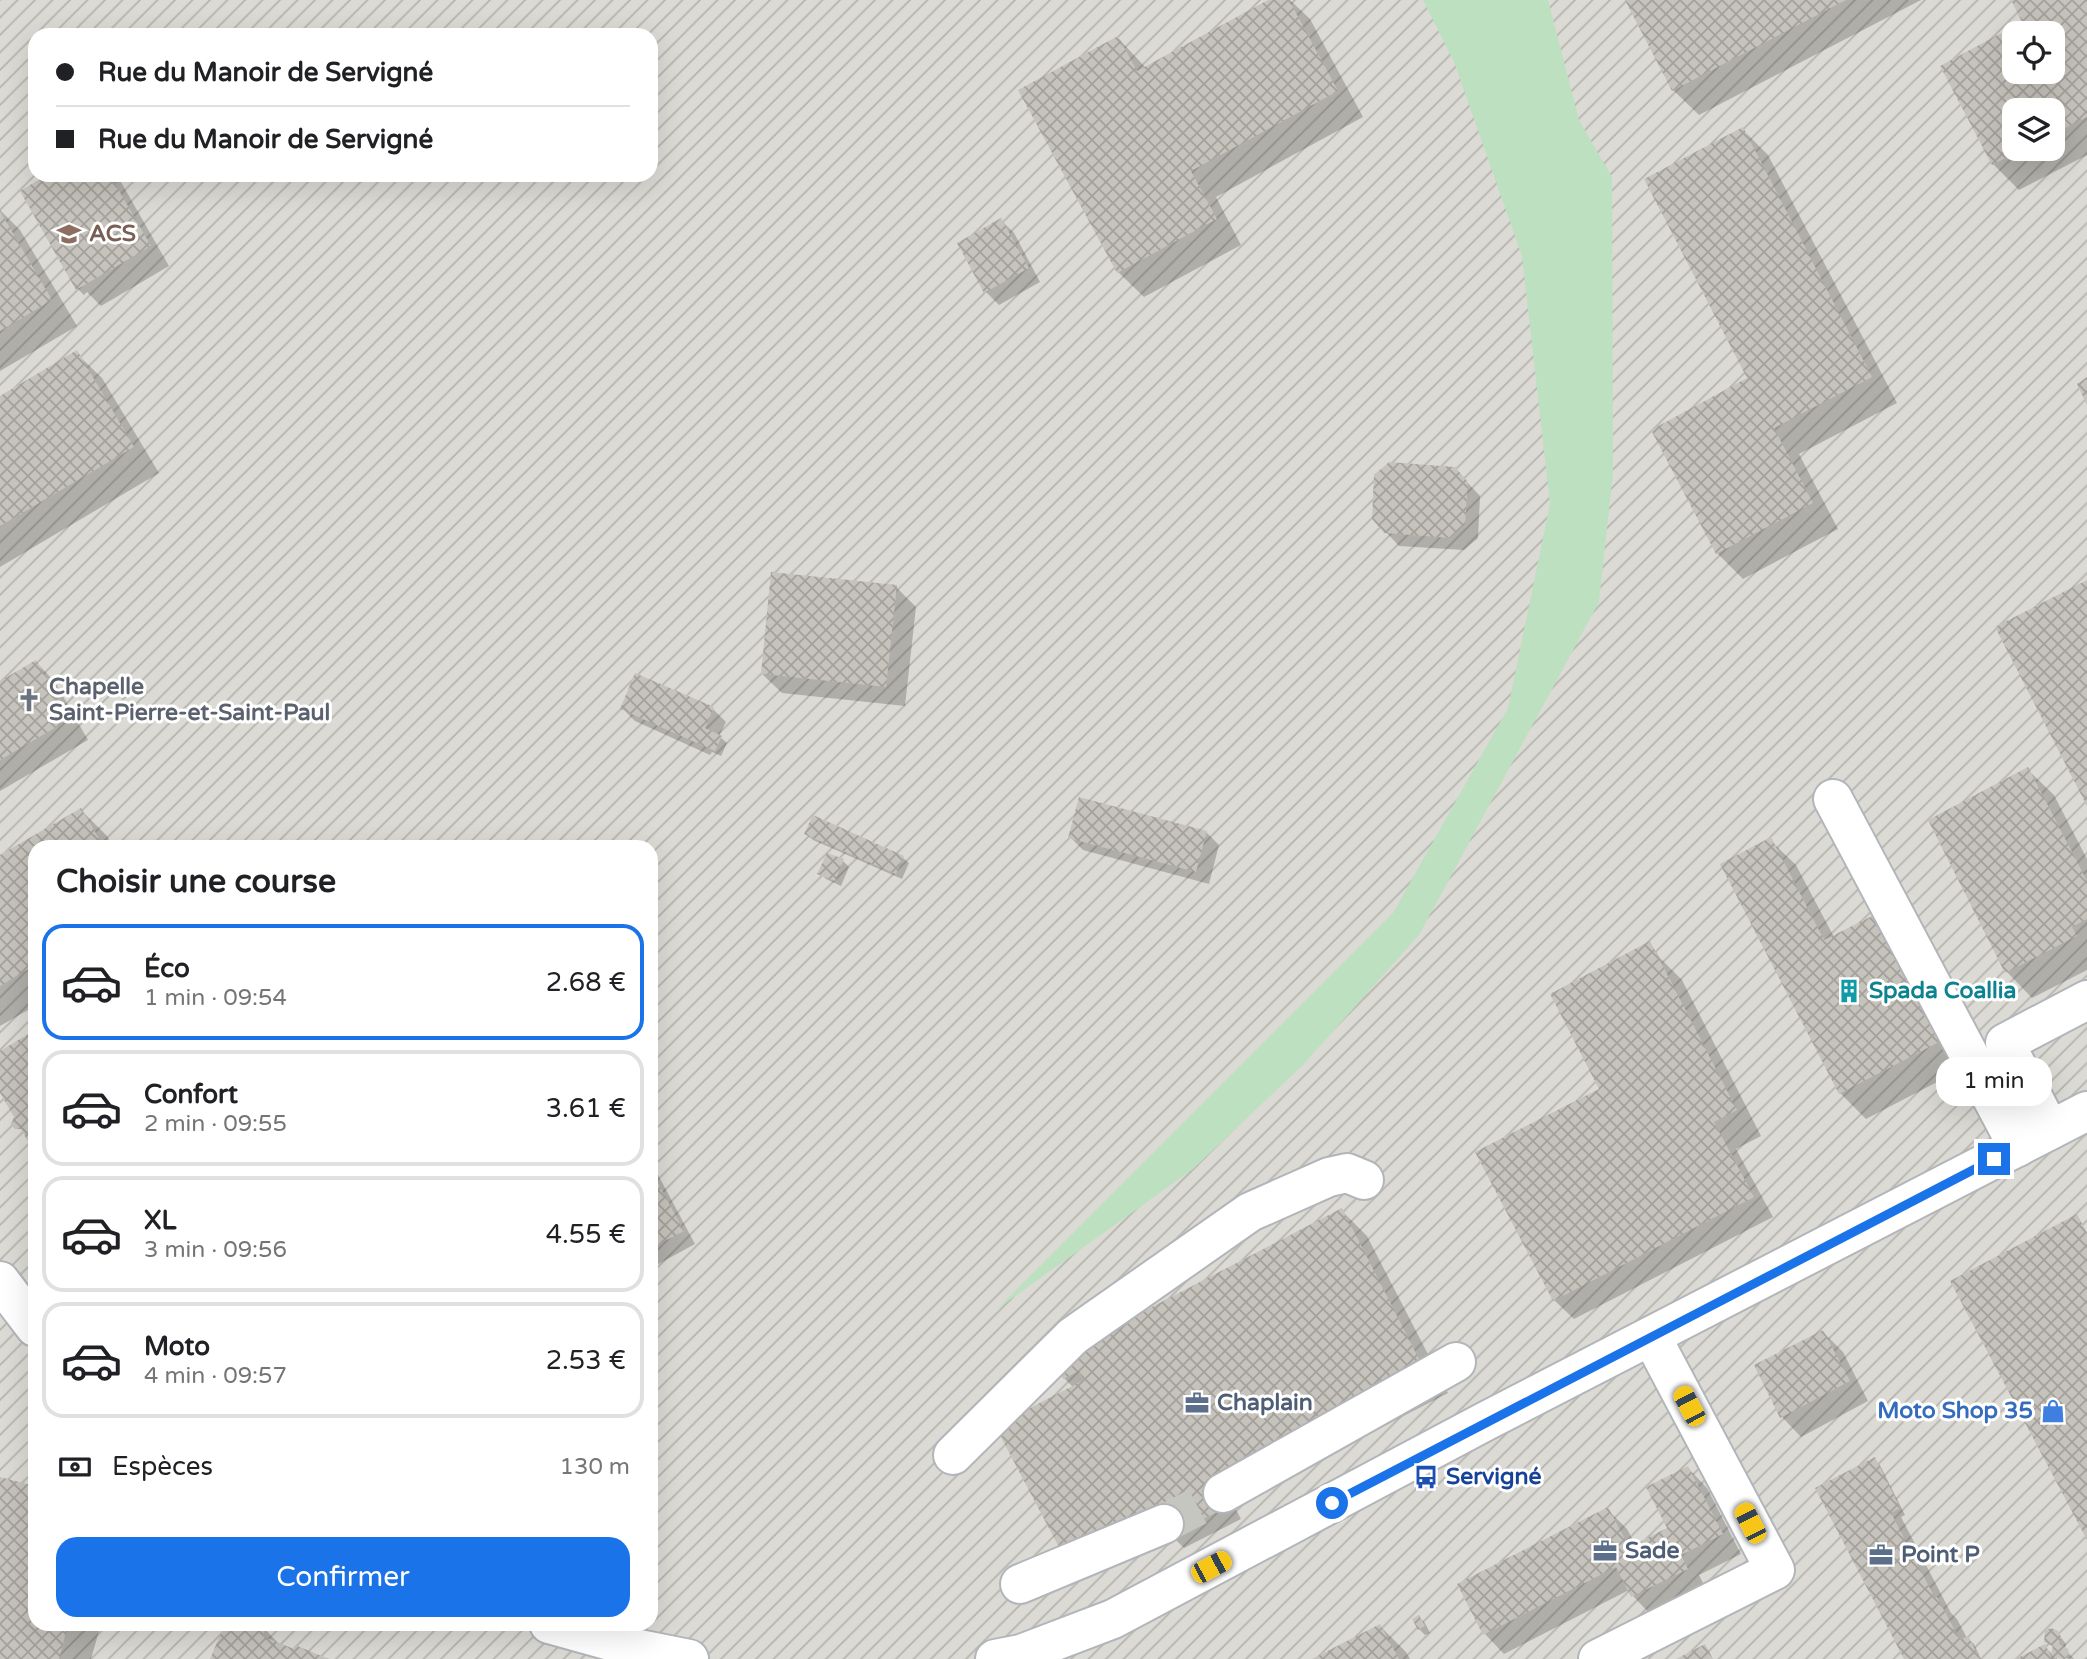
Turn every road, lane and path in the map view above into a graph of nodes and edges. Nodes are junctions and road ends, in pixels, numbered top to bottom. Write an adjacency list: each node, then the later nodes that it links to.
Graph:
1 (1833, 799): 4 (street)
2 (2087, 1000): 4 (street)
3 (2087, 1111): 4 (street)
4 (2034, 1138): 8 (street)
5 (1364, 1180): 10 (street)
6 (0, 1281): 7 (street)
7 (28, 1318)
8 (1651, 1336): 16 (street); 17 (street)
9 (1456, 1362): 11 (street)
10 (953, 1455)
11 (1223, 1493)
12 (1164, 1524): 13 (street)
13 (1020, 1584)
14 (573, 1631): 15 (street)
15 (663, 1657)
16 (995, 1659)
17 (1598, 1659)

